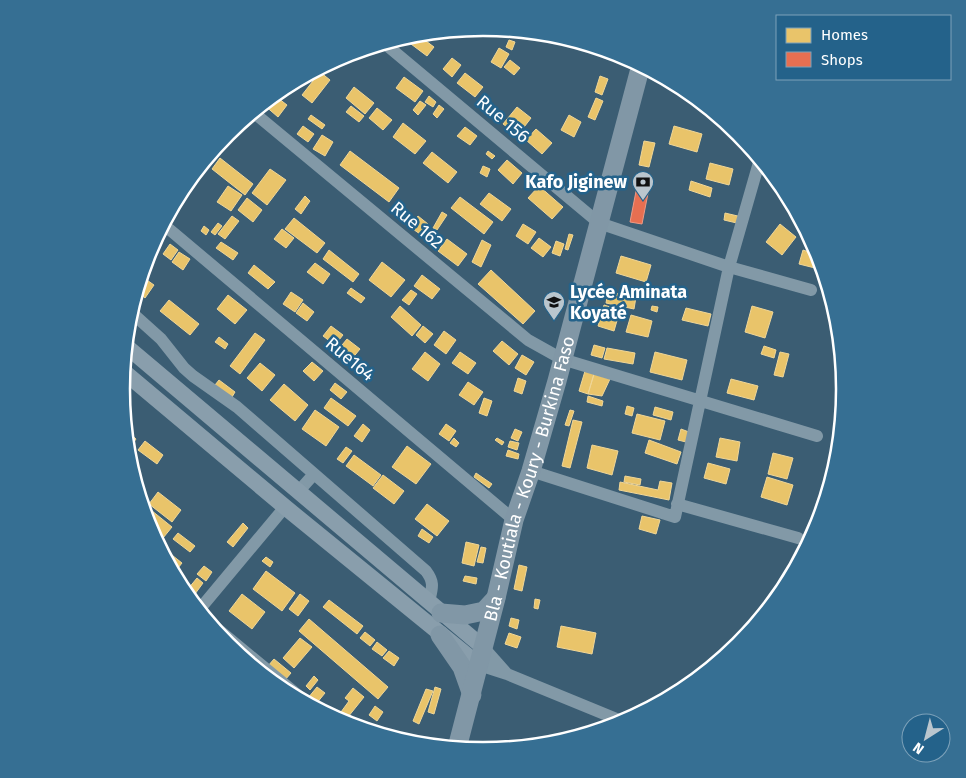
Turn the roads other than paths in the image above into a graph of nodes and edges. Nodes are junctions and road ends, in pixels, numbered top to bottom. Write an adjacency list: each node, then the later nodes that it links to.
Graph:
1 (391, 48): 5 (street, Rue 156)
2 (638, 73): 5 (main road, Bla - Koutiala - Koury - Burkina Faso)
3 (259, 116): 11 (street, Rue 162)
4 (758, 167): 7 (street)
5 (600, 223): 7 (street); 11 (main road, Bla - Koutiala - Koury - Burkina Faso)
6 (169, 229): 20 (street, Rue164)
7 (729, 266): 8 (street); 13 (street)
8 (811, 290)
9 (137, 318): 16 (street)
10 (132, 351): 17 (main road)
11 (562, 359): 13 (street, Rue 162); 15 (main road, Bla - Koutiala - Koury - Burkina Faso)
12 (131, 377): 19 (main road)
13 (700, 401): 14 (street, Rue 162); 18 (street)
14 (817, 436)
15 (531, 471): 18 (street); 20 (main road, Bla - Koutiala - Koury - Burkina Faso)
16 (314, 474): 17 (street); 24 (street)
17 (298, 492): 24 (main road)
18 (677, 504): 21 (street)
19 (285, 507): 23 (street); 25 (main road)
20 (514, 520): 22 (main road, Bla - Koutiala - Koury - Burkina Faso)
21 (798, 538)
22 (496, 598): 24 (main road); 26 (main road, Bla - Koutiala - Koury - Burkina Faso)
23 (204, 605)
24 (435, 607): 26 (main road)
25 (440, 634): 26 (main road); 28 (main road)
26 (481, 656): 27 (street); 27 (street); 28 (main road, Bla - Koutiala - Koury - Burkina Faso)
27 (507, 674): 29 (street)
28 (472, 695): 30 (main road, Bla - Koutiala - Koury - Burkina Faso)
29 (612, 717)
30 (459, 741)

